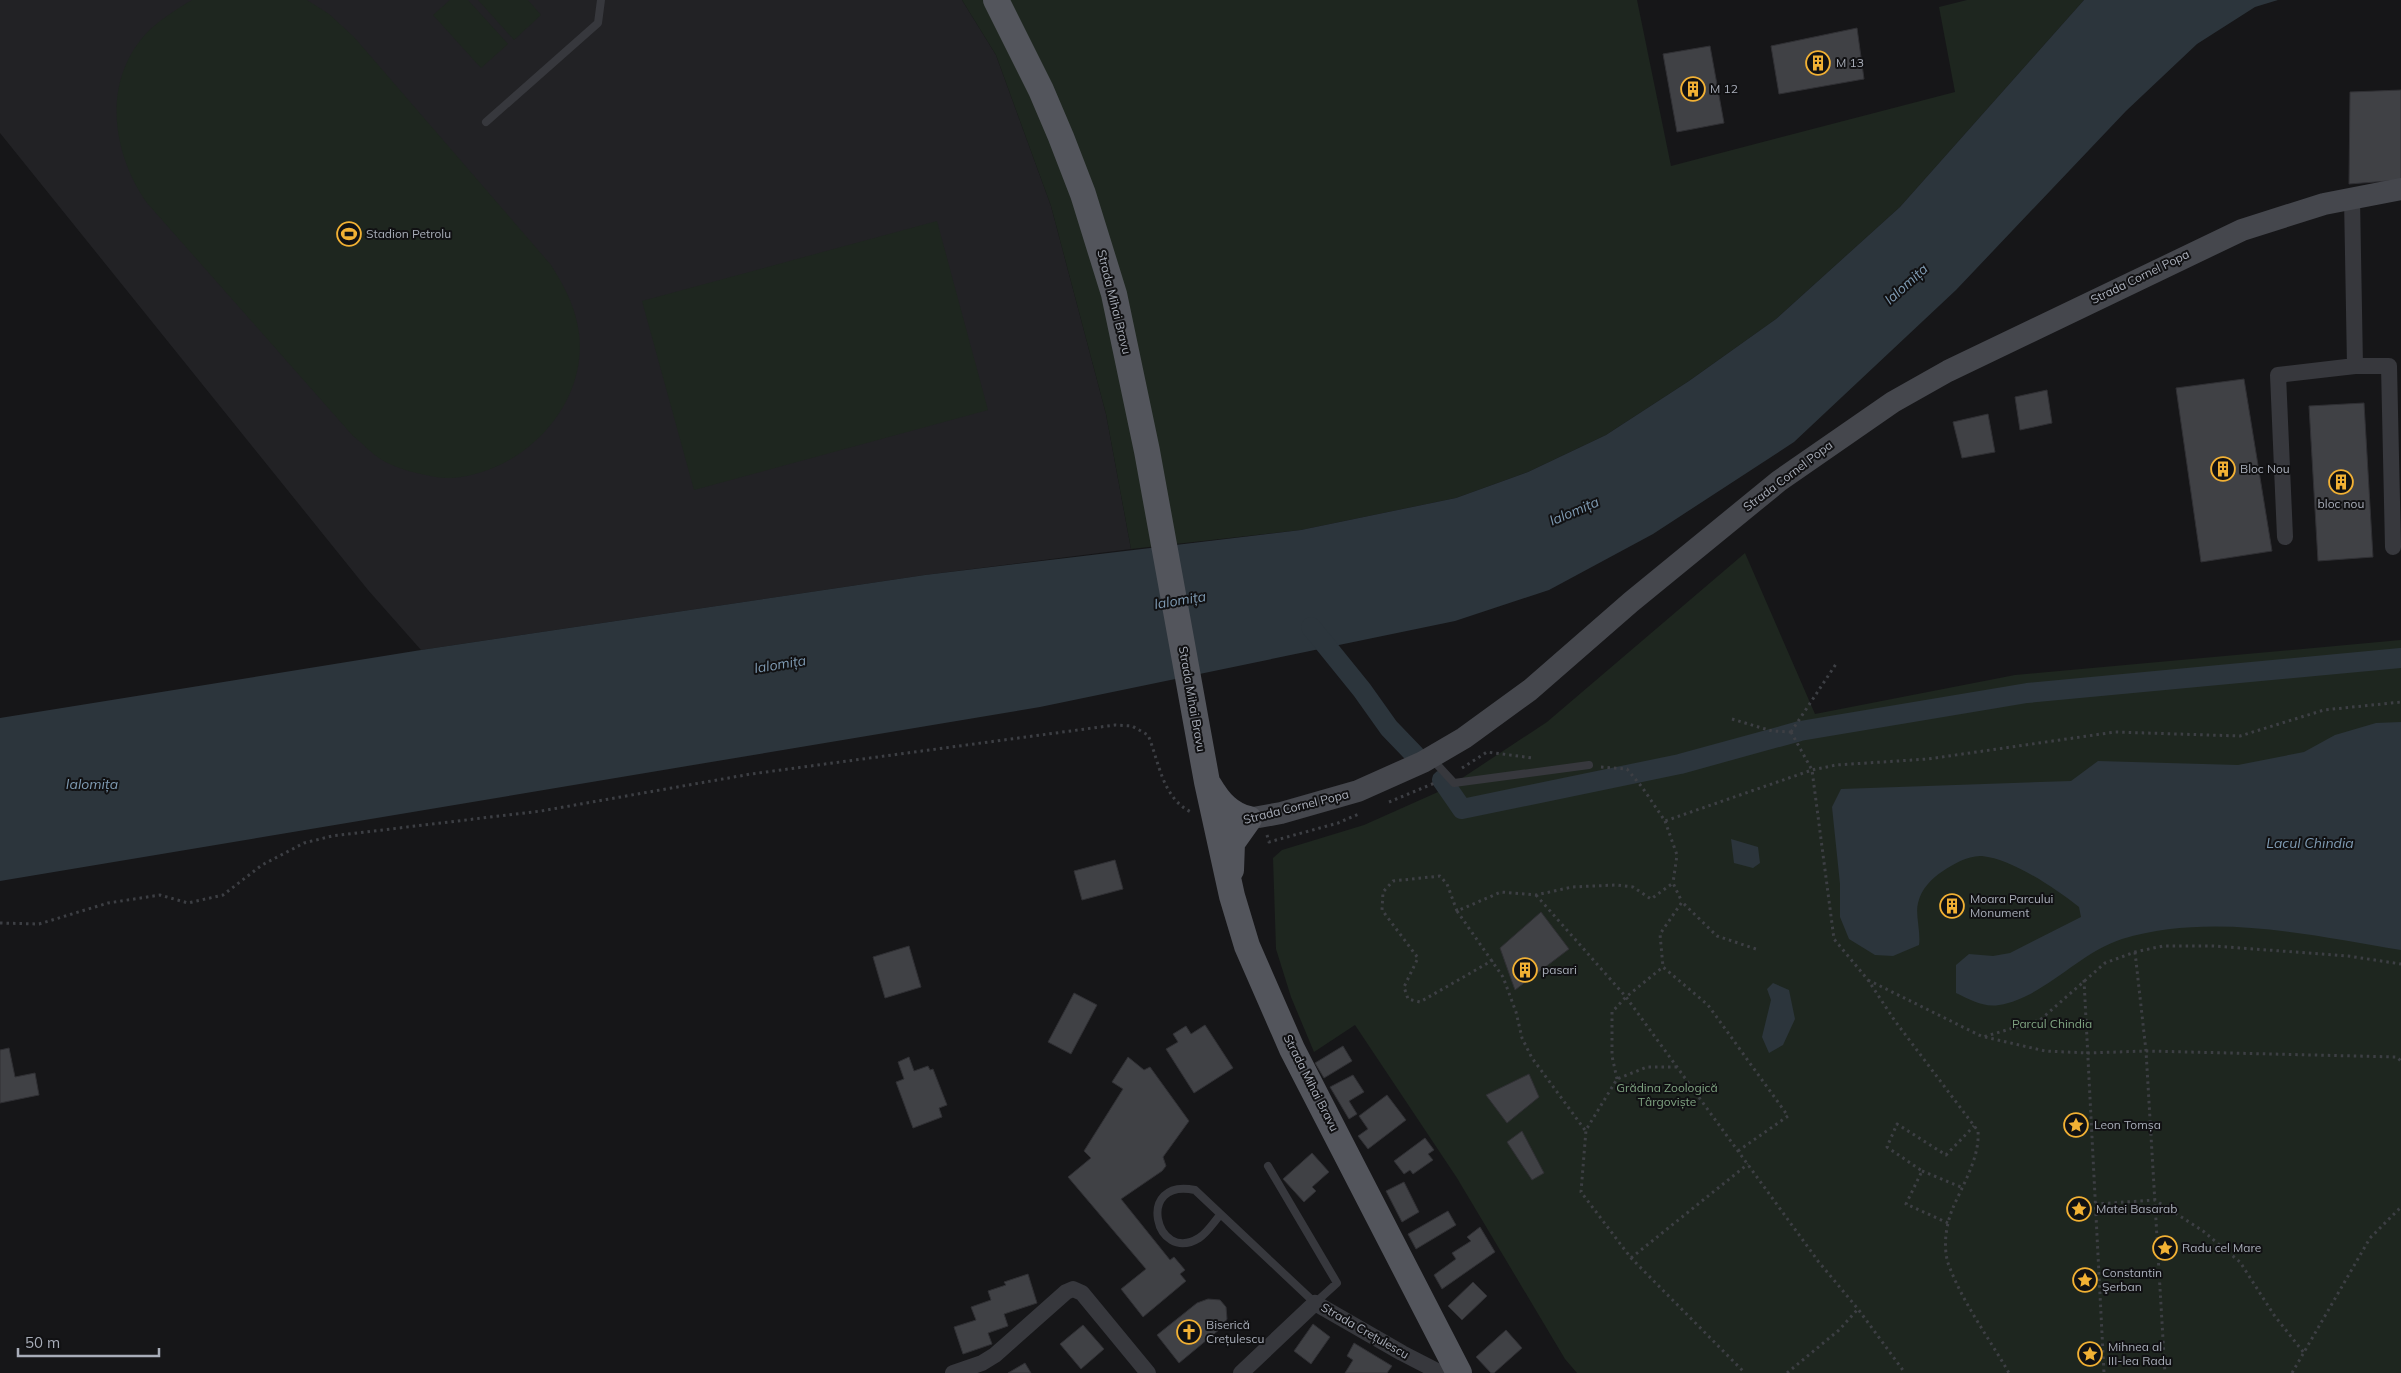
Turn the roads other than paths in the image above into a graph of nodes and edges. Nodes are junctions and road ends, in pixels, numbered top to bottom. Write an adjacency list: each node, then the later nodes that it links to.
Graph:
1 (601, 0): 3 (lane)
2 (996, 0): 11 (main road, Strada Mihai Bravu)
3 (486, 122)
4 (2401, 189): 5 (main road, Strada Cornel Popa)
5 (2352, 198): 6 (street); 9 (main road, Strada Cornel Popa)
6 (2355, 366): 7 (street); 8 (street)
7 (2285, 537)
8 (2393, 547)
9 (1430, 758): 10 (lane); 12 (main road, Strada Cornel Popa)
10 (1589, 765)
11 (1207, 782): 12 (main road); 13 (main road, Strada Mihai Bravu)
12 (1249, 819): 13 (main road, Strada Cornel Popa); 14 (main road)
13 (1216, 825): 14 (main road, Strada Mihai Bravu)
14 (1232, 896): 22 (main road, Strada Mihai Bravu)
15 (1268, 1166): 17 (lane, Strada Crețulescu)
16 (1220, 1215): 16 (lane); 17 (lane)
17 (1315, 1303): 20 (street, Strada Crețulescu); 21 (street, Strada Crețulescu)
18 (953, 1373): 19 (street)
19 (1148, 1373)
20 (1241, 1373)
21 (1441, 1373)
22 (1459, 1373)

